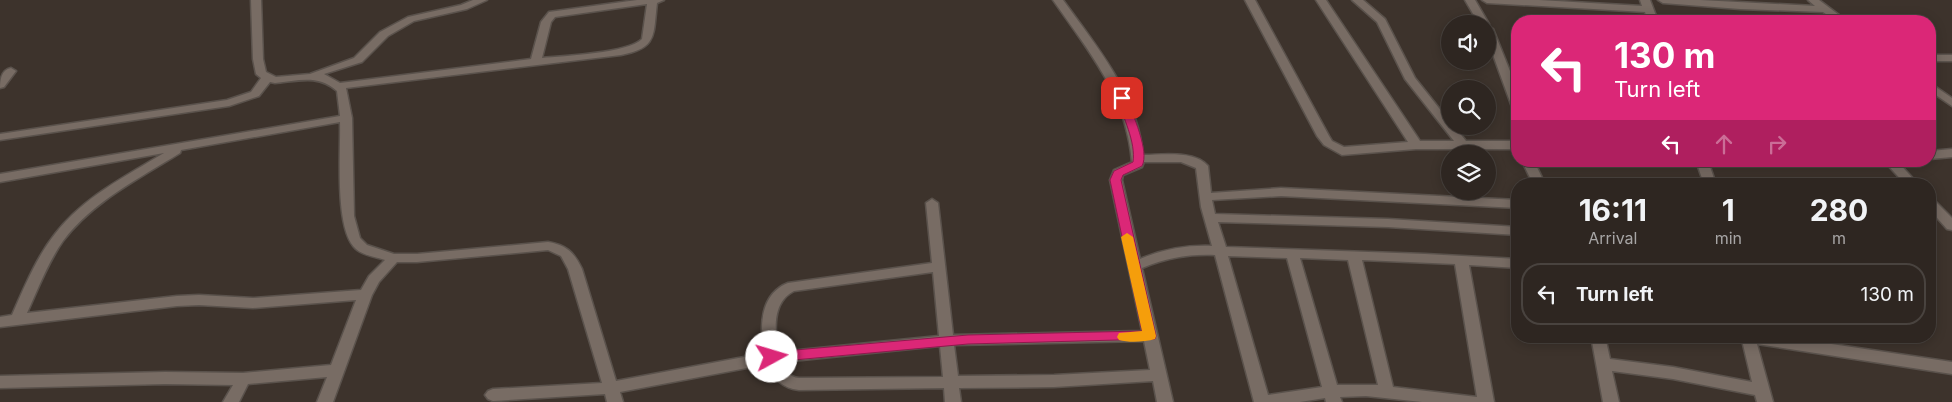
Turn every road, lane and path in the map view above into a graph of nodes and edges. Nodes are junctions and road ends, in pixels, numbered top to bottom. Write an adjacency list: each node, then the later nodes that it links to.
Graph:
1 (256, 0): 24 (street)
2 (482, 0): 13 (street)
3 (653, 0): 4 (street); 21 (street); 21 (street)
4 (659, 0)
5 (1058, 0): 38 (street)
6 (1250, 0): 33 (street)
7 (1321, 0): 33 (street)
8 (1357, 0): 32 (street)
9 (1470, 0): 16 (street)
10 (1487, 0): 14 (street)
11 (1663, 0): 15 (street)
12 (1813, 0): 15 (street)
13 (458, 4): 23 (street)
14 (1646, 4)
15 (1826, 9): 17 (street)
16 (1479, 15)
17 (1834, 15)
18 (1496, 51): 27 (street)
19 (1936, 58): 20 (street)
20 (1952, 58)
21 (536, 61): 26 (street)
22 (11, 71): 25 (street)
23 (311, 76): 24 (street); 26 (street)
24 (267, 78): 31 (street)
25 (0, 85)
26 (338, 86): 30 (street)
27 (1511, 89)
28 (1936, 90): 29 (street)
29 (1952, 102)
30 (346, 118): 35 (street); 52 (street)
31 (0, 137)
32 (1462, 144): 33 (street); 34 (street)
33 (1416, 145)
34 (1511, 145)
35 (182, 148): 40 (street); 58 (street)
36 (1952, 153): 37 (street)
37 (1936, 154)
38 (1139, 158): 42 (street); 55 (street)
39 (1896, 167): 41 (street)
40 (0, 178)
41 (1906, 178)
42 (1205, 196): 44 (street); 46 (street)
43 (932, 203): 56 (street)
44 (1511, 204)
45 (1936, 209): 47 (street)
46 (1210, 218): 48 (street); 49 (street)
47 (1952, 226)
48 (1511, 232)
49 (1222, 251): 50 (street); 55 (street); 82 (street)
50 (1292, 253): 51 (street); 77 (street)
51 (1354, 255): 53 (street); 73 (street)
52 (394, 258): 57 (street); 75 (street)
53 (1461, 260): 54 (street); 84 (street)
54 (1511, 264)
55 (1134, 266): 60 (street)
56 (939, 267): 61 (street); 65 (street)
57 (365, 295): 58 (street); 68 (street)
58 (17, 320): 59 (street)
59 (0, 322)
60 (1150, 336): 61 (street); 69 (street)
61 (946, 341): 65 (street); 71 (street)
62 (1599, 343): 66 (street)
63 (1750, 343): 76 (street)
64 (1787, 343): 67 (street)
65 (772, 357): 71 (street); 75 (street)
66 (1603, 364): 76 (street); 85 (street)
67 (1952, 368)
68 (337, 370): 70 (street); 79 (street)
69 (1158, 374): 71 (street); 81 (street)
70 (243, 379): 72 (street); 78 (street)
71 (951, 381): 80 (street)
72 (0, 382)
73 (1387, 392): 77 (street); 83 (street)
74 (493, 395): 75 (street)
75 (613, 395)
76 (1763, 396)
77 (1333, 397): 82 (street)
78 (231, 402)
79 (325, 402)
80 (953, 402)
81 (1164, 402)
82 (1263, 402)
83 (1475, 402)
84 (1486, 402)
85 (1611, 402)

